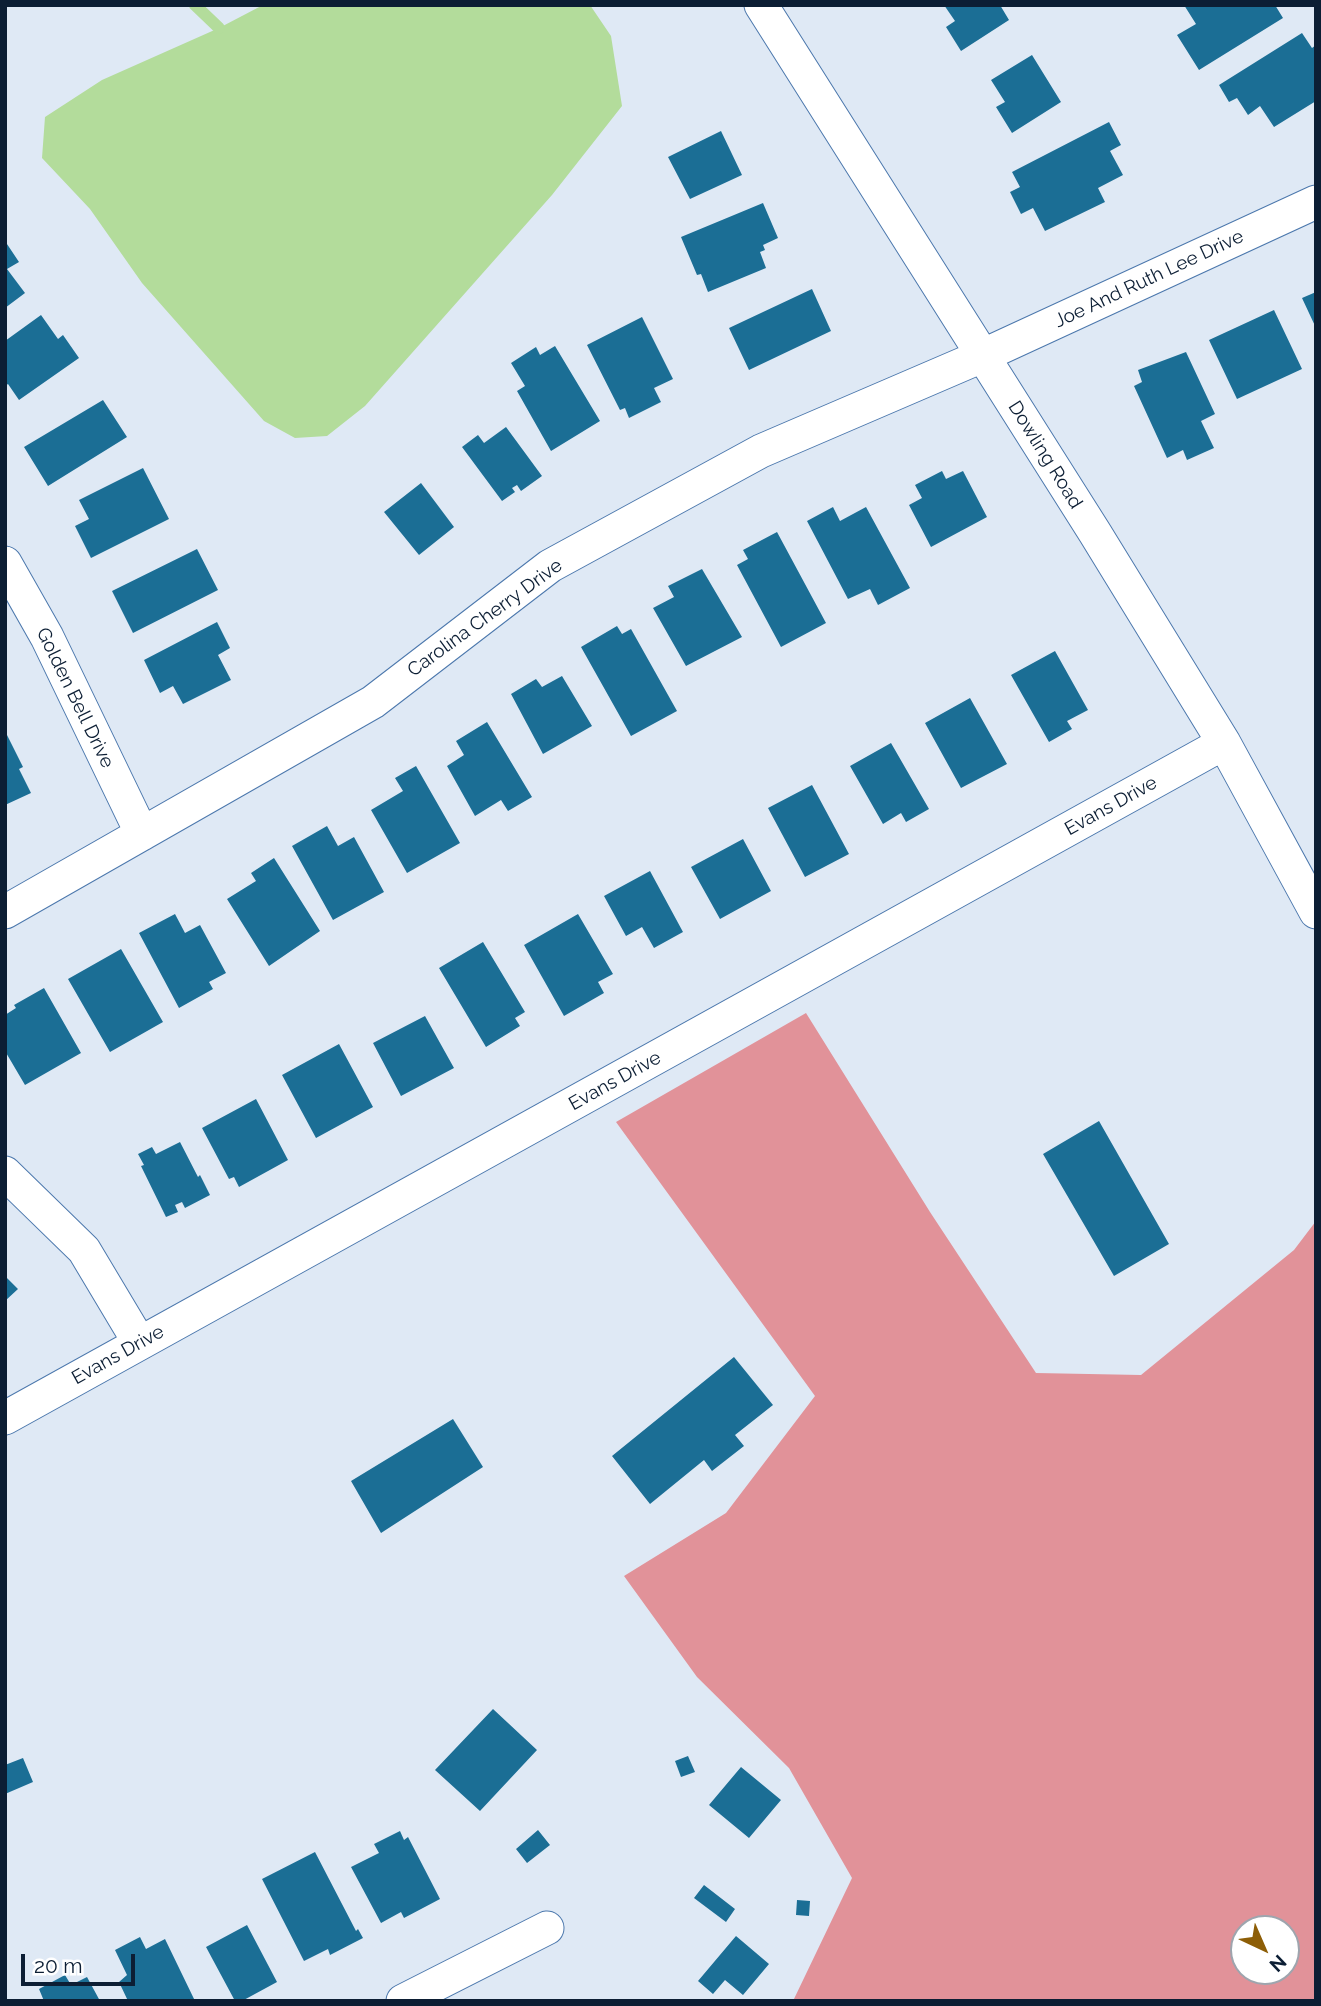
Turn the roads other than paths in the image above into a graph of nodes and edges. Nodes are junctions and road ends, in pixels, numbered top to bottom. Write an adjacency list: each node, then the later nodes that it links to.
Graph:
1 (761, 5): 3 (street, Dowling Road)
2 (1316, 202): 3 (street, Joe And Ruth Lee Drive)
3 (982, 356): 5 (street, Dowling Road); 6 (street, Carolina Cherry Drive)
4 (5, 563): 6 (street, Golden Bell Drive)
5 (1224, 743): 8 (street, Dowling Road); 10 (street, Evans Drive)
6 (142, 834): 7 (street, Carolina Cherry Drive)
7 (5, 912)
8 (1316, 912)
9 (5, 1173): 10 (street)
10 (139, 1342): 11 (street, Evans Drive)
11 (5, 1418)
12 (547, 1928): 13 (street)
13 (403, 2001)

